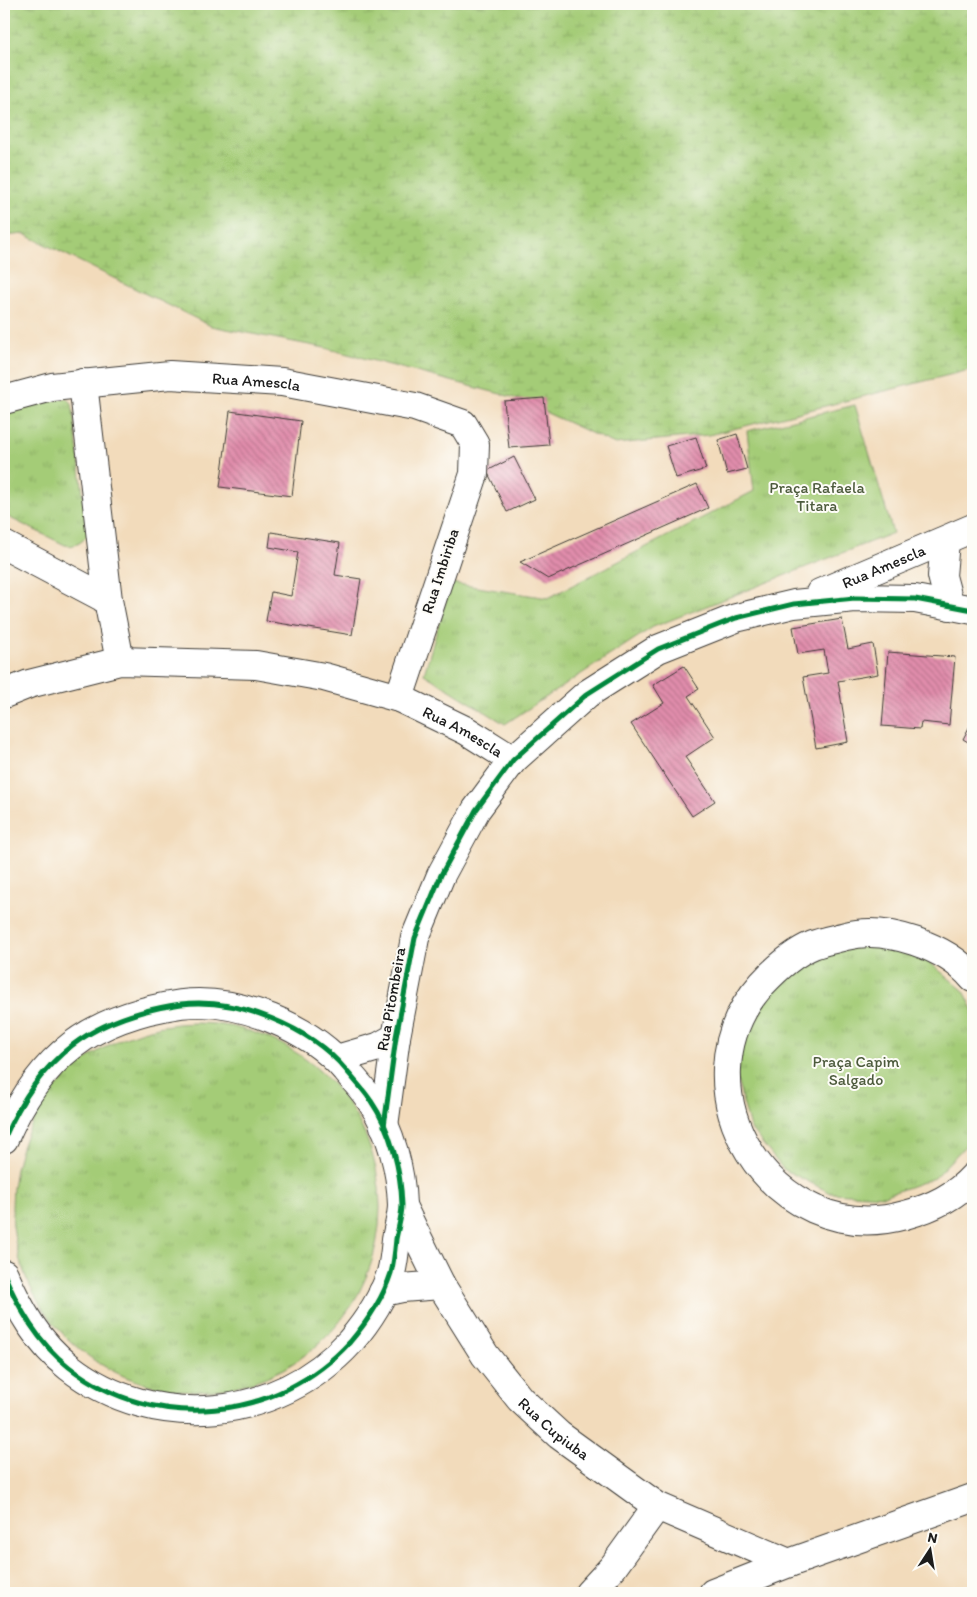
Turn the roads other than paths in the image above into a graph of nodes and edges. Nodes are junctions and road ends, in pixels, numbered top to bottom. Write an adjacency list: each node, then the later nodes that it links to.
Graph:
1 (83, 383): 2 (street, Rua Amescla); 3 (street, Rua Amescla); 7 (street)
2 (4, 400)
3 (475, 444): 12 (street, Rua Imbiriba)
4 (973, 528): 5 (street, Rua Amescla)
5 (945, 540): 8 (street, Rua Amescla); 9 (street)
6 (4, 545): 7 (street)
7 (108, 600): 10 (street)
8 (794, 604): 9 (street, Rua Amescla); 13 (street, Rua Amescla)
9 (962, 608)
10 (120, 661): 11 (street, Rua Amescla); 12 (street, Rua Amescla)
11 (4, 694)
12 (399, 698): 13 (street, Rua Amescla)
13 (513, 760): 15 (street, Rua Pitombeira)
14 (973, 978): 19 (street)
15 (396, 1037): 16 (street); 17 (street, Rua Pitombeira)
16 (337, 1060): 17 (street); 18 (street)
17 (384, 1126): 20 (street, Rua Pitombeira)
18 (4, 1139)
19 (973, 1177)
20 (402, 1206): 22 (street, Rua Cupiuba); 23 (street)
21 (4, 1274): 23 (street)
22 (440, 1285): 23 (street); 25 (street, Rua Cupiuba)
23 (383, 1292)
24 (973, 1498): 26 (street)
25 (657, 1506): 26 (street, Rua Cupiuba); 27 (street)
26 (790, 1563): 28 (street)
27 (590, 1593)
28 (713, 1593)

